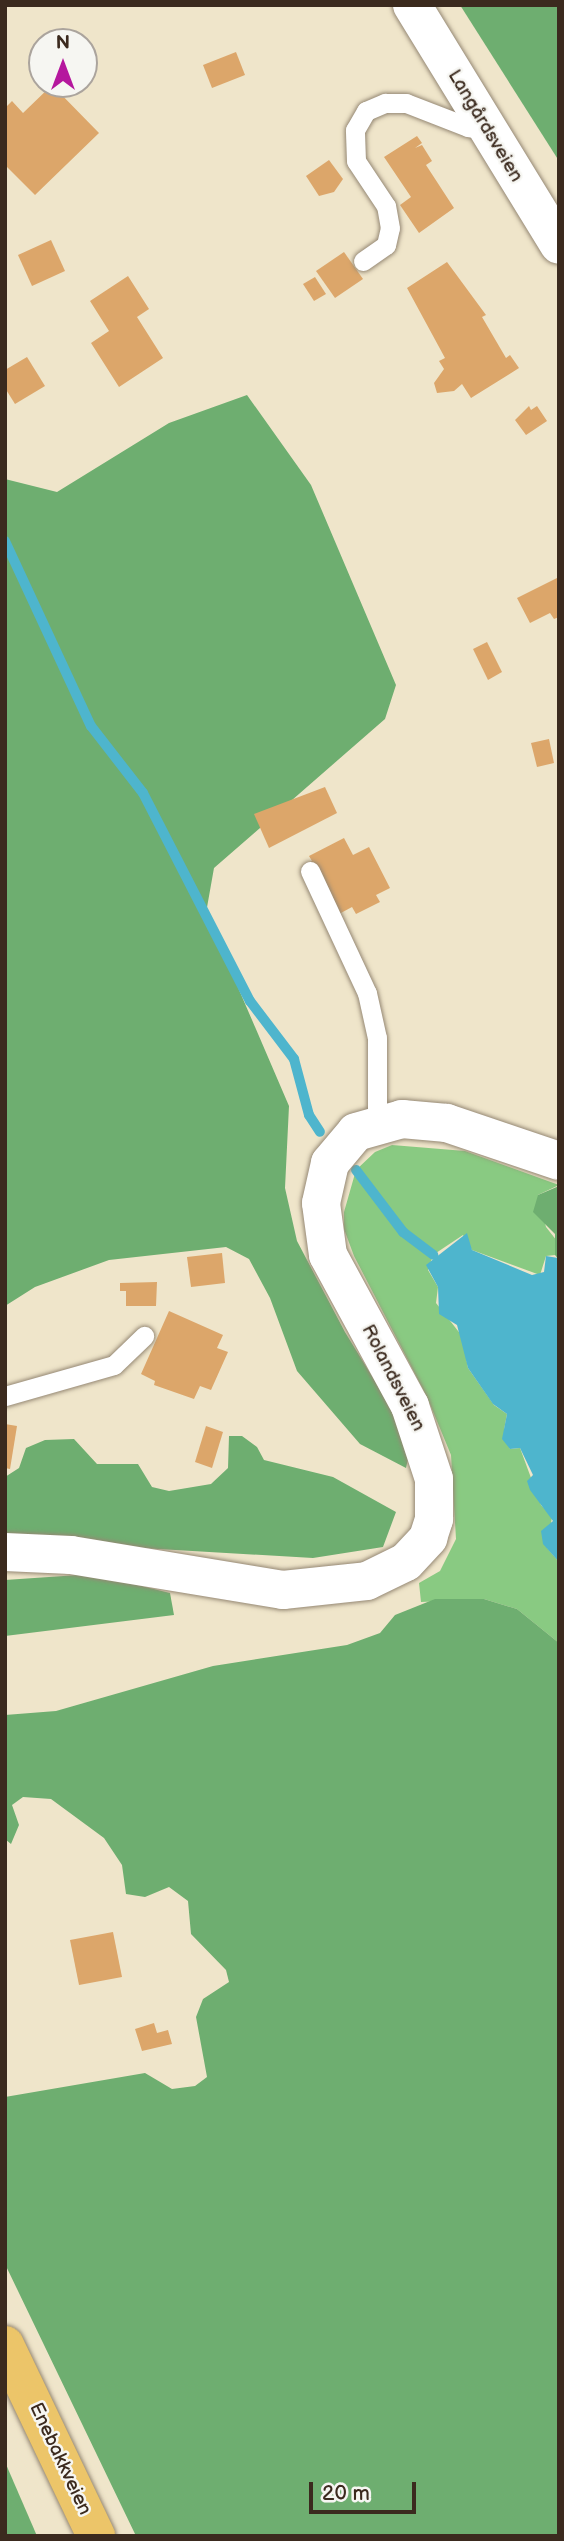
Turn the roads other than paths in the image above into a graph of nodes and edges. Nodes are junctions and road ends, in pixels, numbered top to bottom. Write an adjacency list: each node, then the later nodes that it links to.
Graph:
1 (412, 5): 2 (street, Langårdsveien)
2 (489, 130): 3 (street, Langårdsveien); 4 (lane)
3 (559, 245)
4 (363, 261)
5 (310, 871): 6 (lane)
6 (377, 1122): 7 (street, Rolandsveien); 10 (street, Rolandsveien)
7 (559, 1161)
8 (144, 1336): 9 (lane)
9 (5, 1396)
10 (5, 1552)
11 (5, 2345): 12 (main road, Enebakkveien)
12 (96, 2536)

